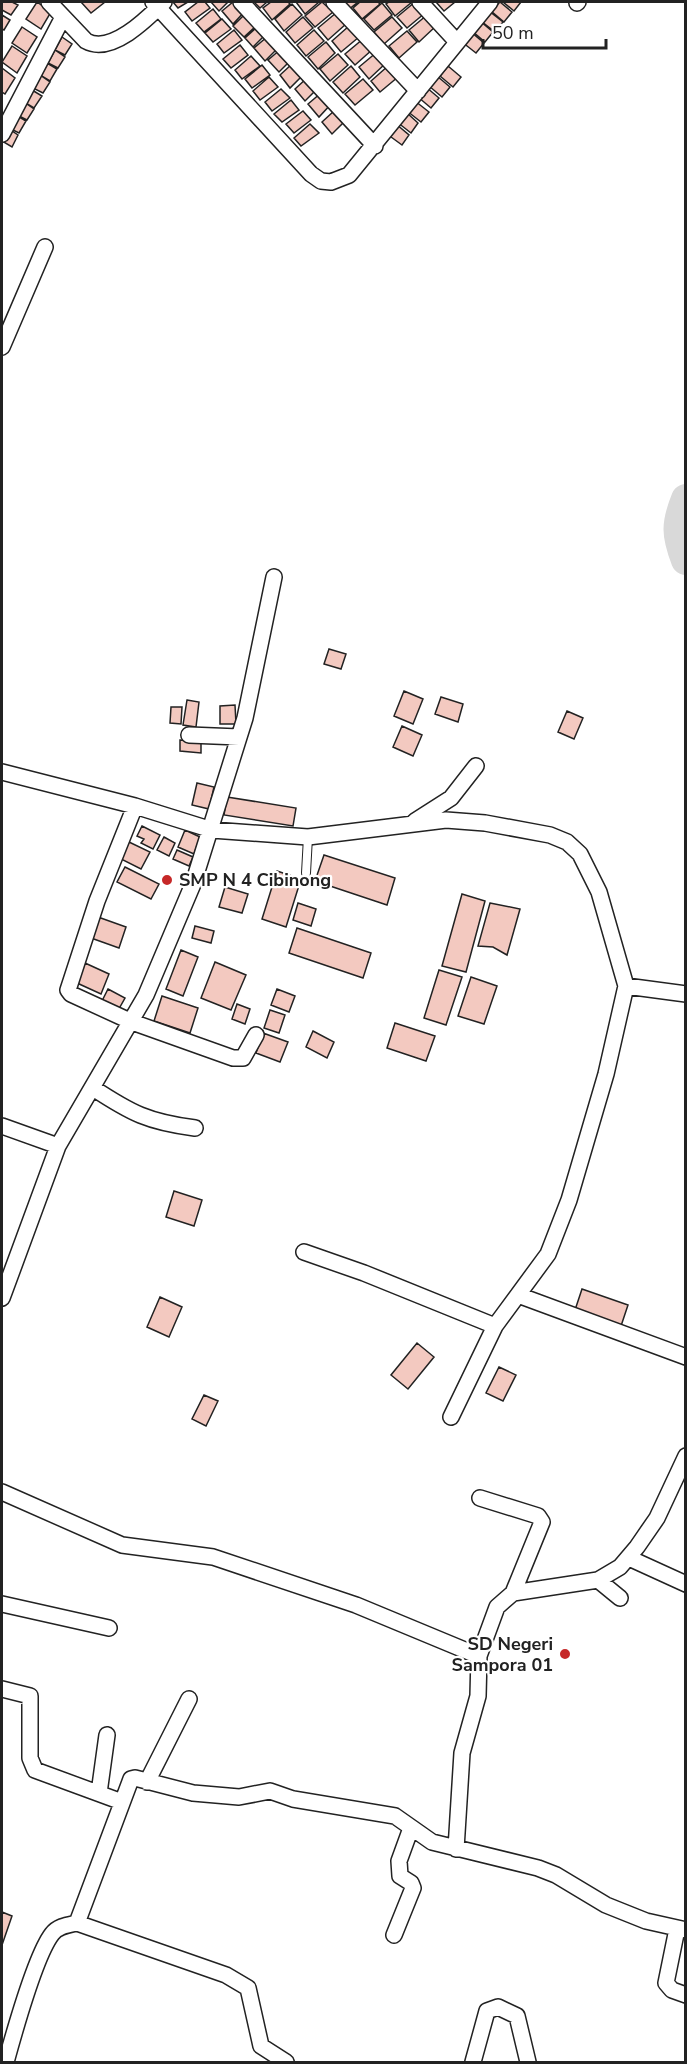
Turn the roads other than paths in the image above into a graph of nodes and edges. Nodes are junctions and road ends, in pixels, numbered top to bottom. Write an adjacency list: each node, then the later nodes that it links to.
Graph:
1 (49, 2): 7 (street)
2 (241, 2): 11 (street)
3 (334, 2): 9 (street)
4 (420, 2): 8 (street)
5 (490, 2): 8 (street)
6 (159, 3): 7 (street); 11 (street)
7 (63, 17): 10 (street)
8 (457, 42): 9 (street)
9 (418, 91): 11 (street)
10 (2, 134)
11 (375, 146)
12 (45, 247): 13 (street)
13 (2, 347)
14 (274, 577): 16 (street)
15 (189, 735): 16 (street)
16 (239, 737): 21 (street)
17 (476, 766): 20 (street)
18 (2, 772): 19 (street)
19 (135, 806): 21 (street); 26 (street)
20 (414, 822): 22 (street); 24 (street)
21 (212, 830): 22 (street); 26 (street)
22 (308, 837): 23 (lane)
23 (306, 873)
24 (626, 986): 25 (street); 33 (street)
25 (686, 994)
26 (132, 1022): 27 (street); 28 (street)
27 (256, 1035)
28 (93, 1088): 30 (street); 31 (street)
29 (2, 1126): 31 (street)
30 (195, 1128)
31 (58, 1146): 34 (street)
32 (304, 1252): 35 (street)
33 (518, 1295): 35 (street); 36 (street)
34 (2, 1298)
35 (495, 1326): 37 (street)
36 (686, 1357)
37 (451, 1417)
38 (686, 1456): 41 (street)
39 (2, 1492): 48 (street)
40 (480, 1498): 44 (street)
41 (629, 1558): 42 (street); 43 (street)
42 (598, 1580): 44 (street); 45 (street)
43 (686, 1584)
44 (513, 1593): 48 (street)
45 (620, 1598)
46 (2, 1604): 47 (street)
47 (109, 1628)
48 (479, 1656): 56 (street)
49 (2, 1689): 53 (street)
50 (189, 1699): 52 (street)
51 (107, 1735): 53 (street)
52 (147, 1782): 54 (street); 55 (street)
53 (99, 1793): 54 (street)
54 (122, 1802): 57 (street)
55 (411, 1828): 56 (street); 59 (street)
56 (456, 1849): 58 (street)
57 (77, 1923): 61 (street); 62 (street)
58 (681, 1929): 60 (street)
59 (394, 1935)
60 (686, 1995)
61 (6, 2062)
62 (286, 2062)
63 (473, 2062): 64 (street)
64 (528, 2062)

